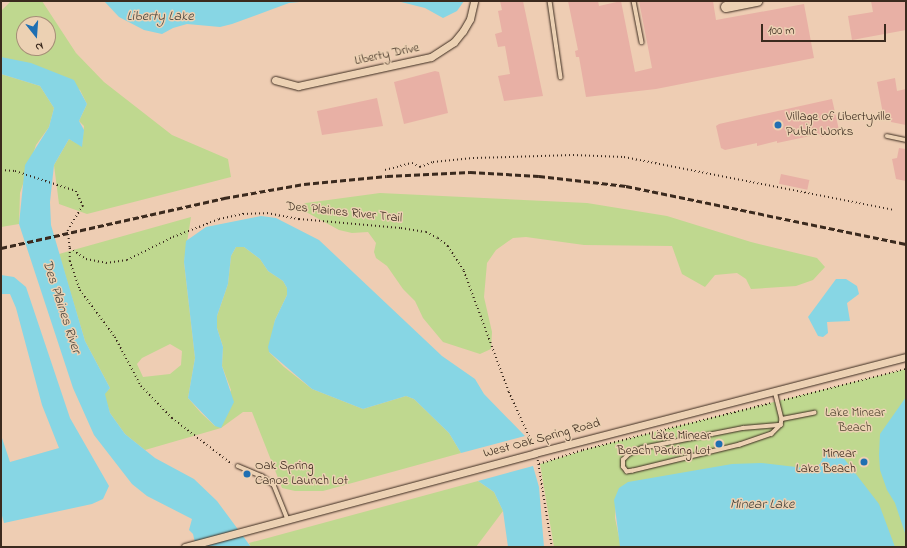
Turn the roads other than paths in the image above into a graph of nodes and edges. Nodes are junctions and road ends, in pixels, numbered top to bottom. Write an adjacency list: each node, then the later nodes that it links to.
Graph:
1 (474, 1): 8 (street, Liberty Drive)
2 (550, 1): 7 (lane)
3 (634, 1): 6 (lane)
4 (757, 1): 5 (street)
5 (726, 7)
6 (642, 42)
7 (561, 77)
8 (275, 80)
9 (887, 136): 10 (lane)
10 (906, 140)
11 (906, 357): 12 (street, West Oak Spring Road)
12 (776, 391): 14 (lane); 17 (street, West Oak Spring Road)
13 (814, 413): 14 (lane)
14 (782, 419): 15 (lane)
15 (781, 425): 15 (lane)
16 (238, 466): 17 (lane)
17 (288, 519): 18 (street, West Oak Spring Road)
18 (185, 547)

